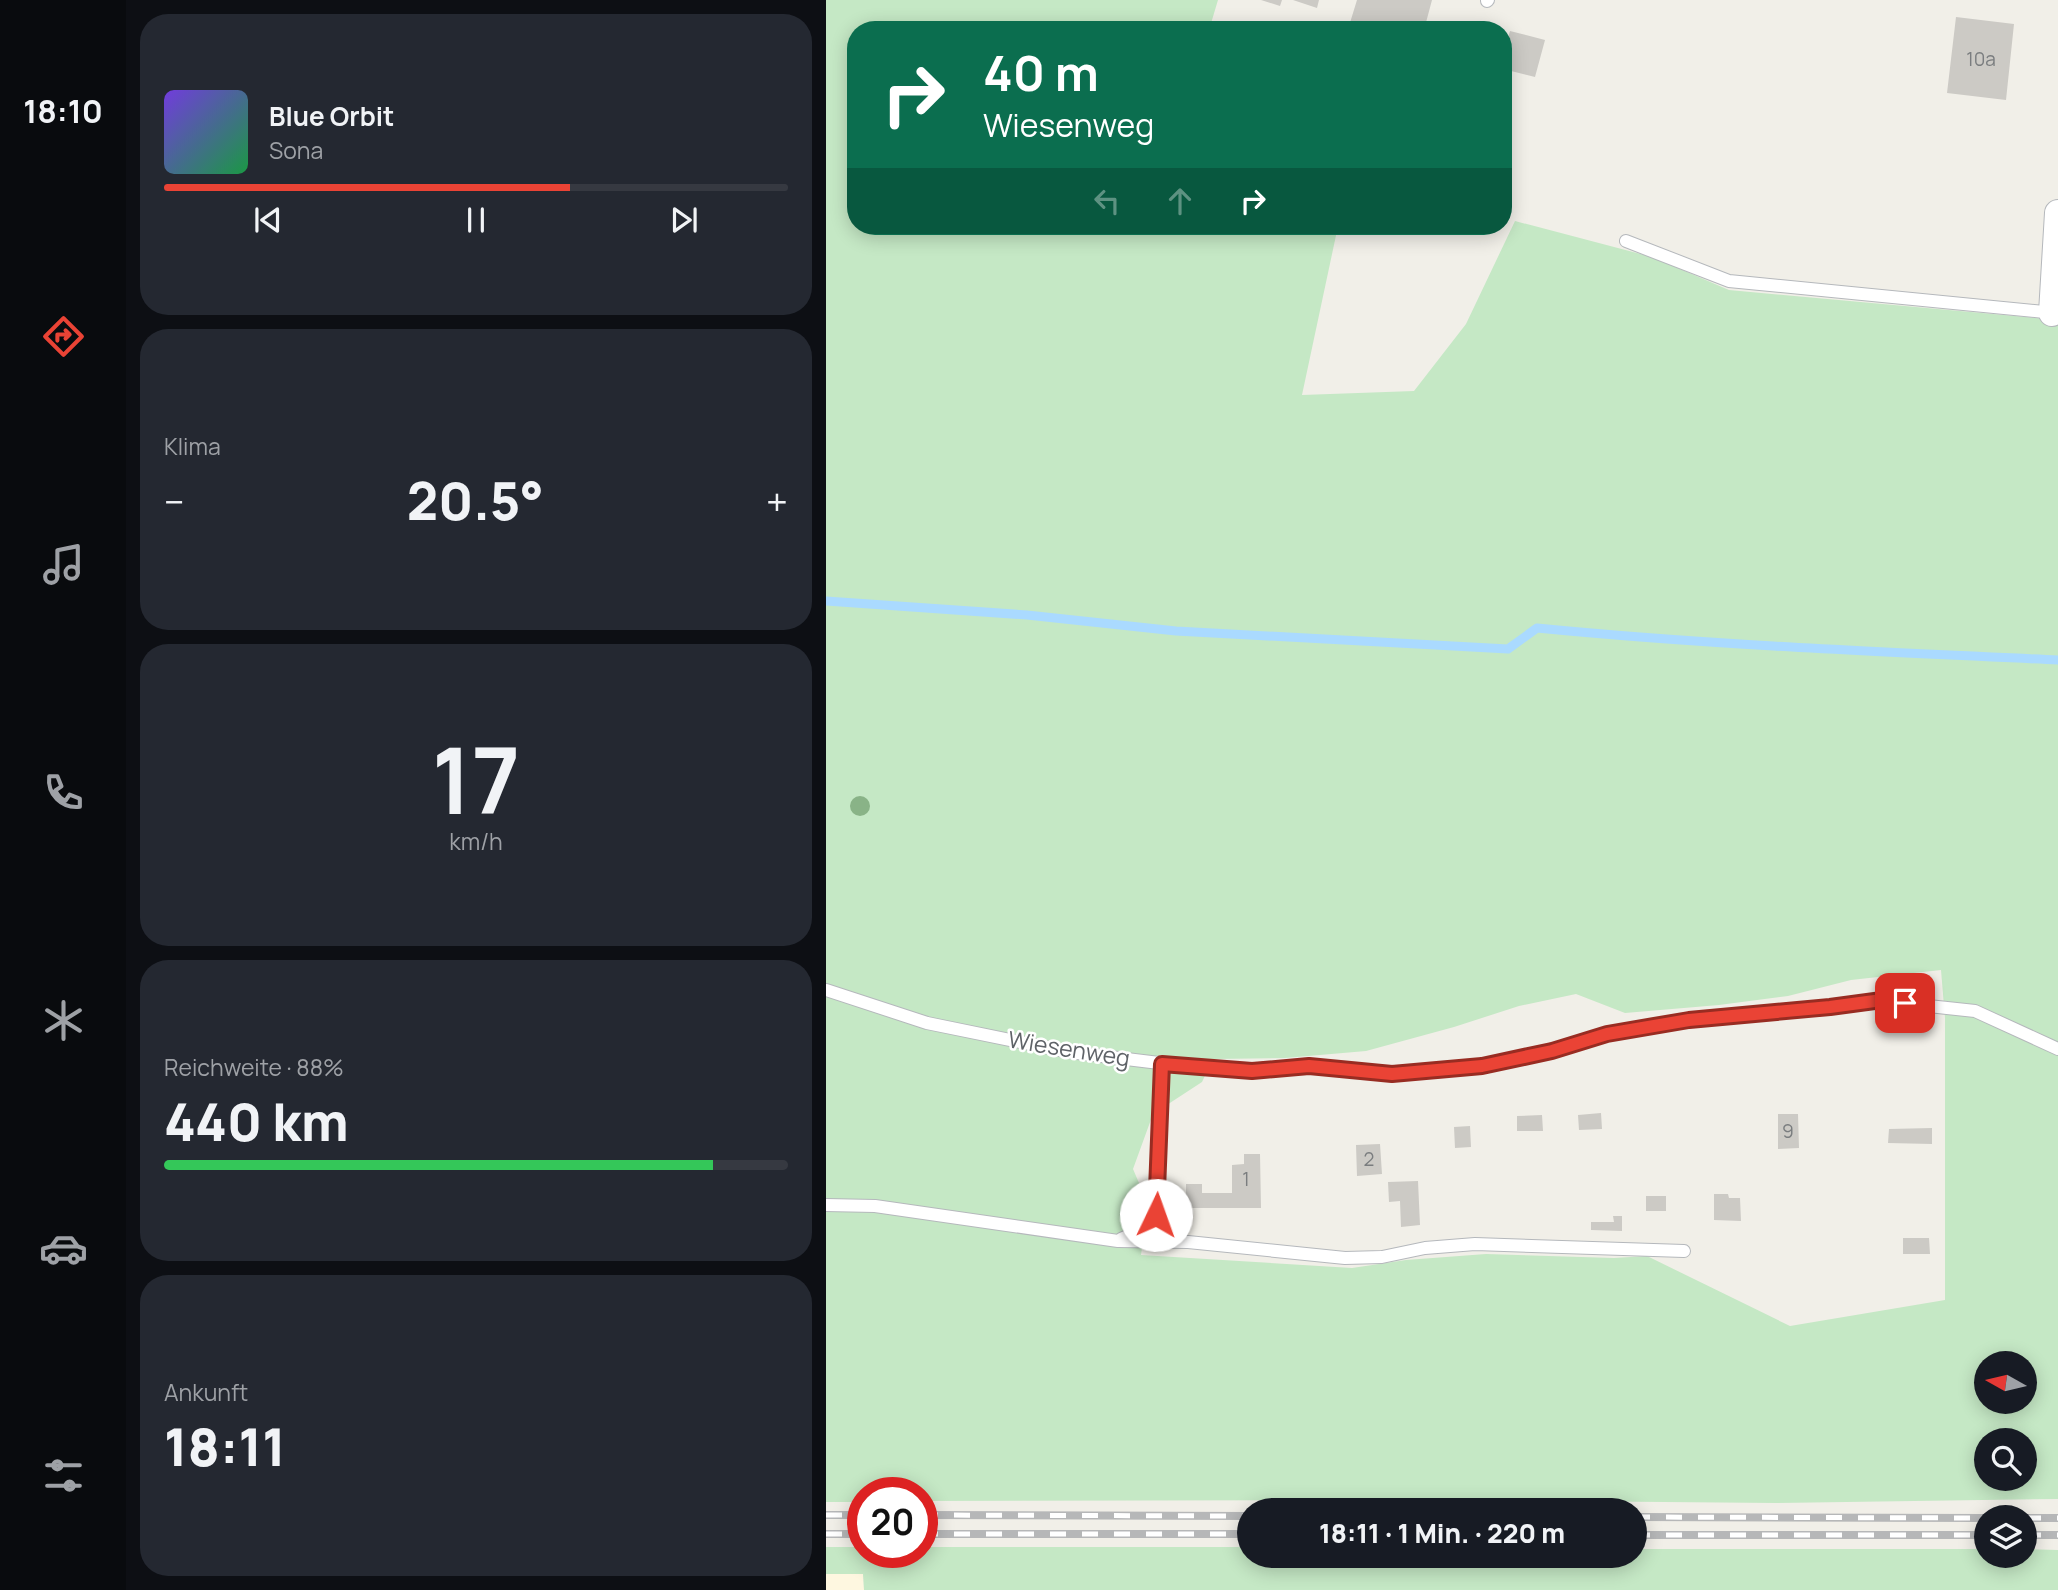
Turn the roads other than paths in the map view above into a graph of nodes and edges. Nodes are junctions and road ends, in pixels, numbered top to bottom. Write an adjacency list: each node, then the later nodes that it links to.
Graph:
1 (2058, 214): 3 (street)
2 (1626, 241): 3 (lane)
3 (2055, 313)
4 (826, 990): 6 (lane, Wiesenweg)
5 (2058, 1049): 6 (lane, Wiesenweg)
6 (1162, 1064): 8 (lane)
7 (826, 1205): 8 (lane)
8 (1118, 1241): 9 (lane)
9 (1684, 1251)

